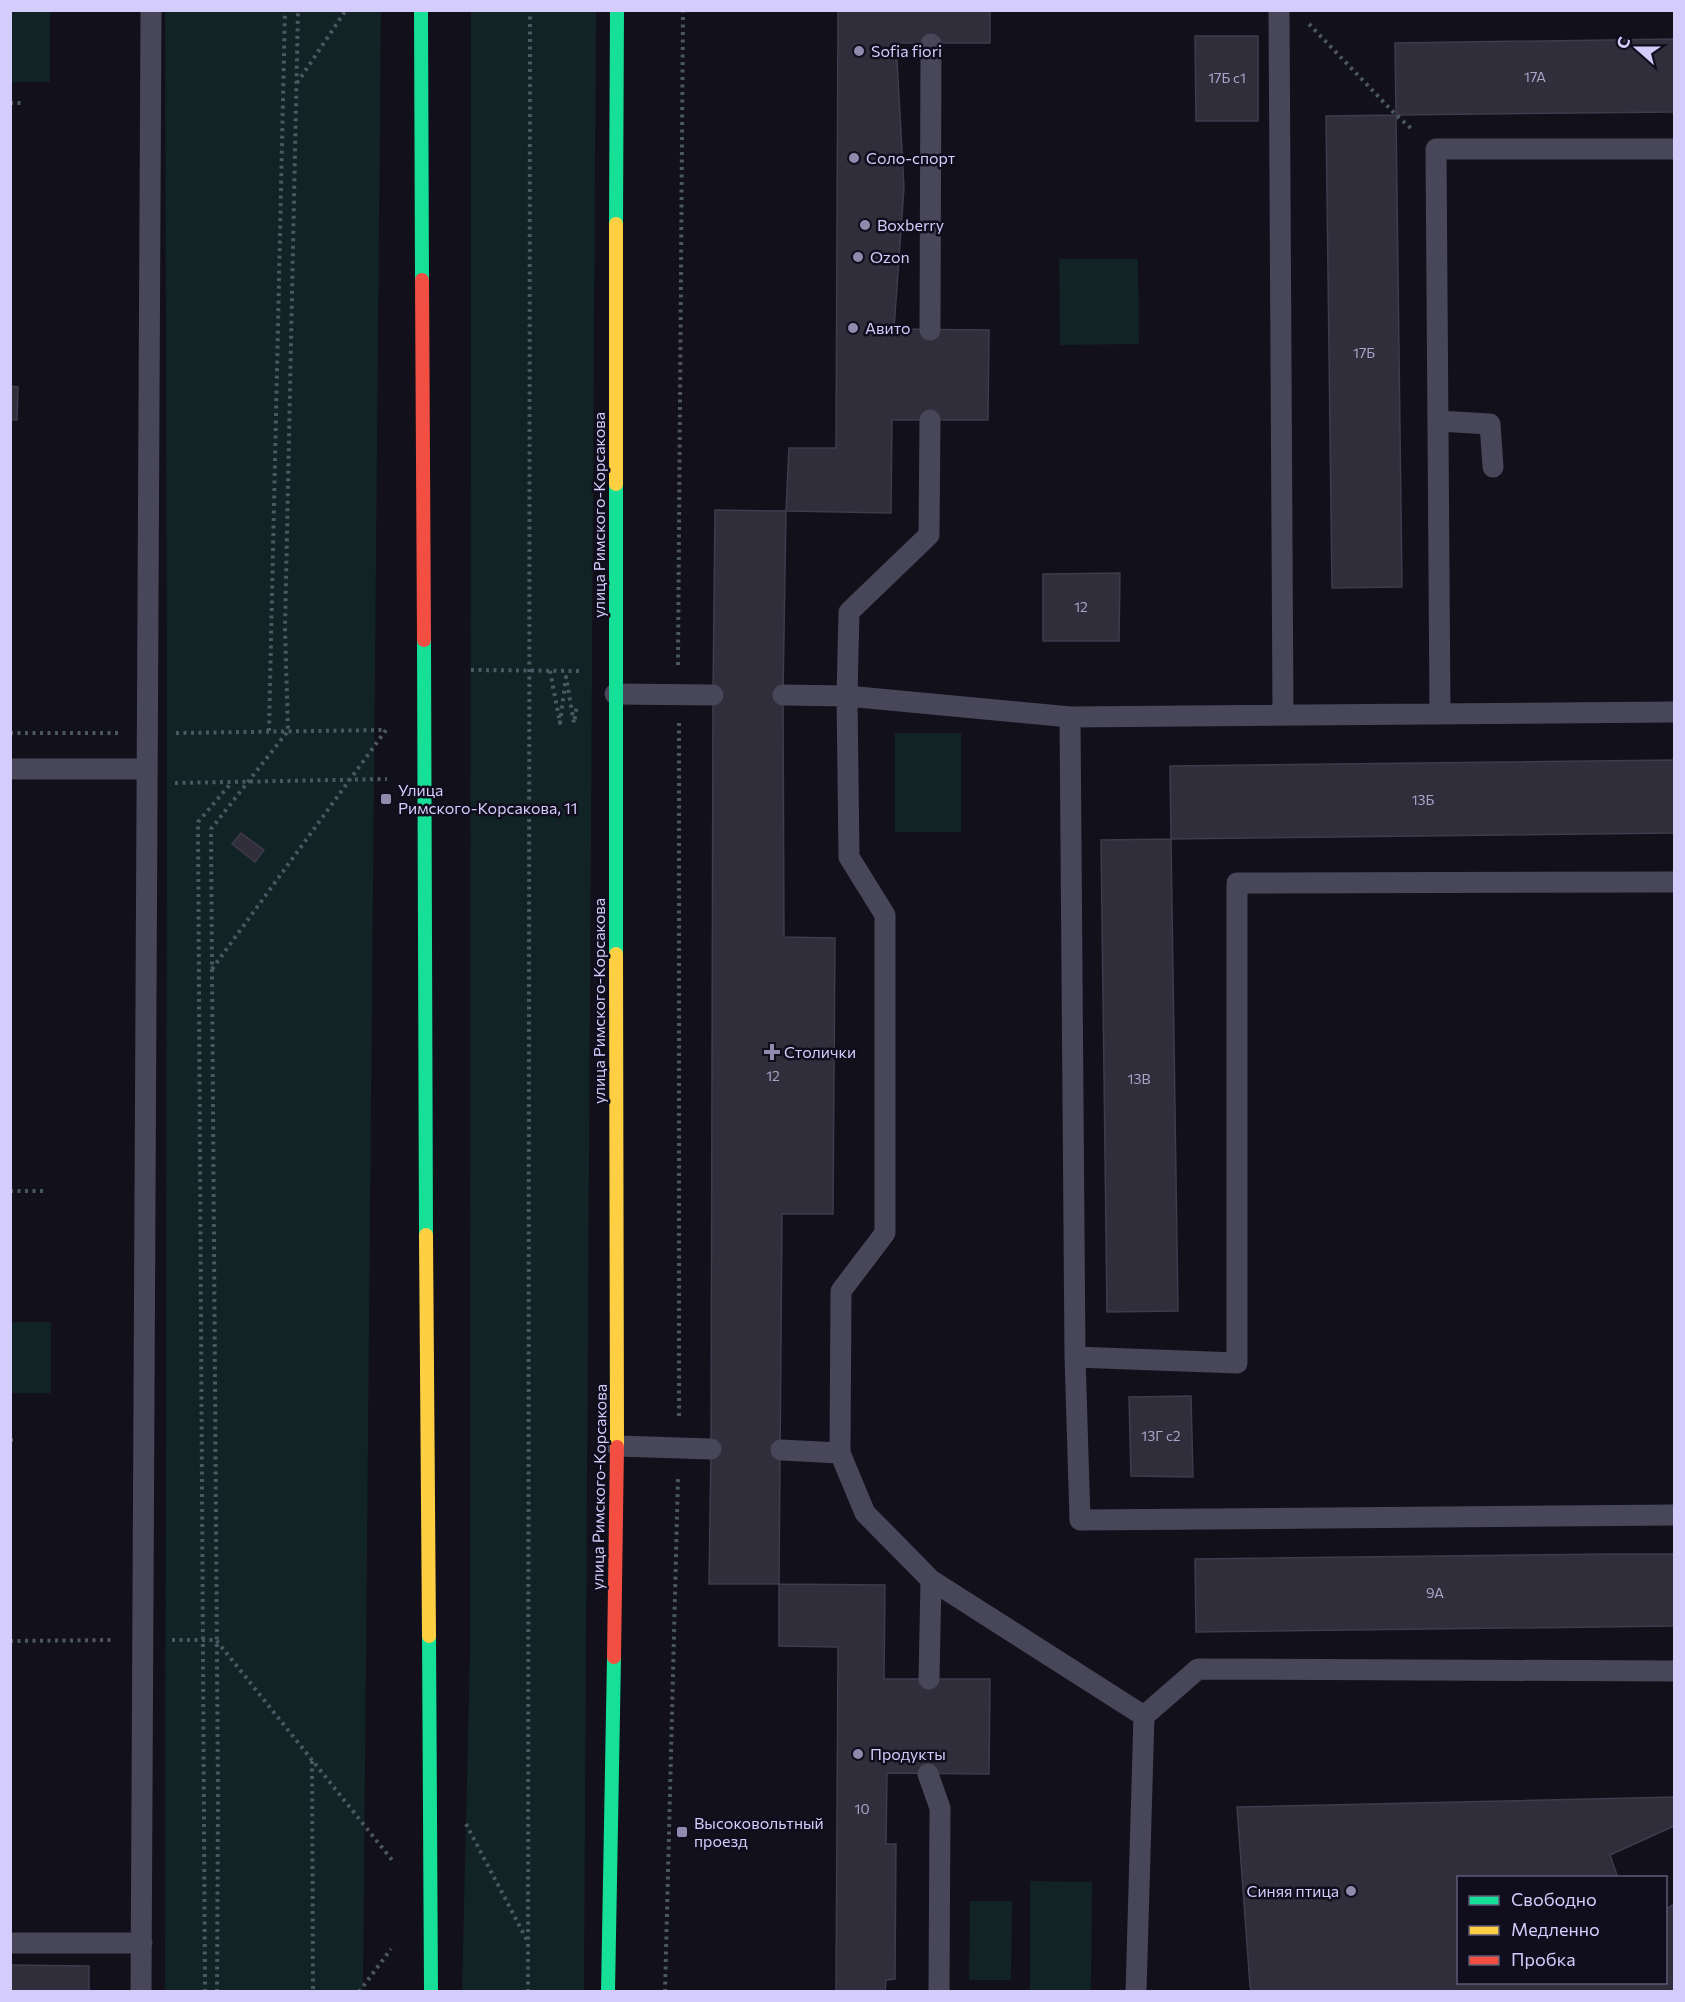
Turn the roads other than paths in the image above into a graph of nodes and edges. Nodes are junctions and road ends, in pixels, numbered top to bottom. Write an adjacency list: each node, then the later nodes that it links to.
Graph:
1 (151, 10): 20 (lane)
2 (421, 10): 36 (street)
3 (617, 10): 11 (street, улица Римского-Корсакова)
4 (1279, 10): 17 (lane)
5 (931, 44): 7 (lane)
6 (1674, 149): 9 (lane)
7 (930, 330)
8 (930, 420): 14 (lane)
9 (1438, 421): 10 (lane); 16 (lane)
10 (1493, 467)
11 (615, 694): 12 (lane); 23 (street, улица Римского-Корсакова)
12 (713, 695)
13 (783, 695): 14 (lane)
14 (847, 696): 18 (lane); 26 (lane)
15 (1674, 712): 16 (lane)
16 (1440, 714): 17 (lane)
17 (1283, 715): 18 (lane)
18 (1070, 717): 22 (lane)
19 (10, 769): 20 (lane)
20 (147, 776): 34 (lane)
21 (1674, 882): 22 (lane)
22 (1075, 1357): 27 (lane)
23 (617, 1446): 24 (lane); 37 (street, улица Римского-Корсакова)
24 (711, 1449)
25 (781, 1450): 26 (lane)
26 (840, 1453): 28 (lane)
27 (1674, 1515)
28 (931, 1580): 30 (lane); 31 (lane)
29 (1674, 1671): 31 (lane)
30 (929, 1679)
31 (1144, 1716): 39 (lane)
32 (928, 1774): 38 (lane)
33 (10, 1943): 34 (lane)
34 (142, 1943): 35 (lane)
35 (141, 1992)
36 (432, 1992)
37 (608, 1992)
38 (939, 1992)
39 (1136, 1992)

